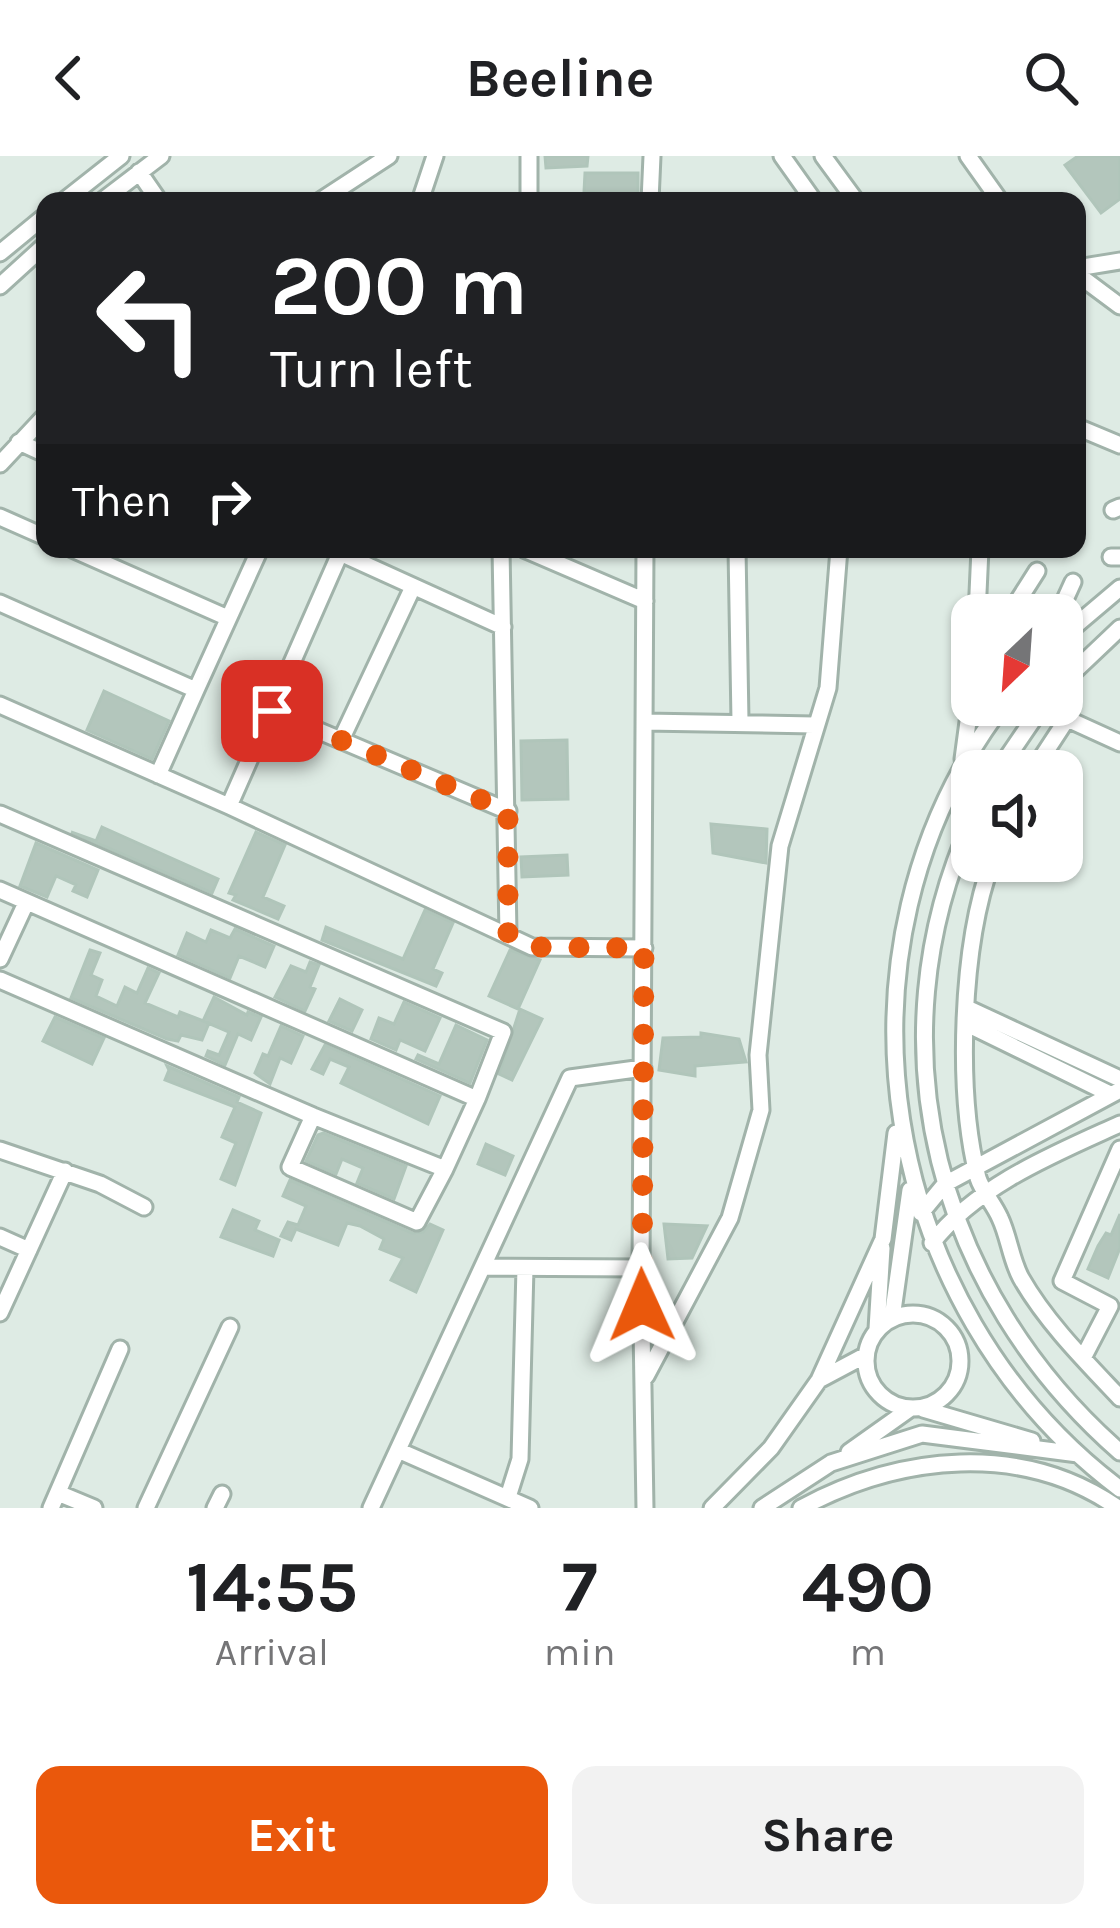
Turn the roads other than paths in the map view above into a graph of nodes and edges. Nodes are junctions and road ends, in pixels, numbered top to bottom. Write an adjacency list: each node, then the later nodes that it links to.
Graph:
1 (121, 156): 11 (street)
2 (160, 156): 10 (street)
3 (389, 156): 14 (street)
4 (435, 156): 15 (street)
5 (529, 156): 16 (street)
6 (652, 156): 17 (street)
7 (782, 156): 18 (street)
8 (823, 156): 19 (street)
9 (968, 156): 20 (street)
10 (139, 172): 12 (street); 13 (street)
11 (75, 192)
12 (113, 192)
13 (153, 192)
14 (339, 192)
15 (423, 192)
16 (529, 192)
17 (650, 192)
18 (808, 192)
19 (849, 192)
20 (994, 192)
21 (36, 223): 23 (street)
22 (36, 252): 27 (street)
23 (0, 253)
24 (1120, 261): 25 (street)
25 (1086, 269)
26 (1086, 278): 28 (street)
27 (0, 286)
28 (1120, 306)
29 (36, 425): 31 (street)
30 (1086, 431): 32 (street)
31 (19, 442): 33 (street); 34 (street)
32 (1120, 445)
33 (36, 450)
34 (0, 464)
35 (0, 518): 36 (street)
36 (36, 533)
37 (92, 558): 56 (street)
38 (256, 558): 56 (street)
39 (338, 558): 63 (street)
40 (355, 558): 49 (street)
41 (501, 558): 58 (street)
42 (545, 558): 54 (street)
43 (645, 558): 54 (street)
44 (736, 558): 65 (street)
45 (838, 558): 66 (street)
46 (980, 558): 51 (street)
47 (1036, 571): 52 (street)
48 (1073, 582): 53 (street)
49 (413, 586): 58 (street); 68 (street)
50 (1120, 588): 57 (street)
51 (978, 594)
52 (1022, 594)
53 (1068, 594)
54 (645, 601): 64 (street)
55 (0, 603): 61 (street)
56 (228, 618): 61 (street)
57 (1083, 619)
58 (503, 627): 73 (street)
59 (1120, 628): 60 (street)
60 (1083, 663)
61 (196, 690): 70 (street)
62 (0, 705): 70 (street)
63 (272, 711): 68 (street); 72 (street)
64 (644, 722): 65 (street); 80 (street)
65 (740, 722): 66 (street)
66 (814, 725): 115 (street)
67 (1082, 726): 69 (street)
68 (340, 740): 73 (street)
69 (1120, 743)
70 (158, 775): 72 (street)
71 (951, 793): 88 (street)
72 (229, 806): 79 (street)
73 (508, 811): 79 (street)
74 (0, 814): 86 (street)
75 (951, 876): 96 (street)
76 (984, 882): 83 (street)
77 (0, 890): 78 (street)
78 (26, 902): 81 (street); 86 (street)
79 (508, 934): 80 (street)
80 (644, 948): 84 (street)
81 (0, 959)
82 (0, 980): 87 (street)
83 (967, 1016): 85 (street); 92 (street)
84 (643, 1068): 105 (street); 107 (street)
85 (1117, 1088): 92 (street)
86 (477, 1099): 93 (street)
87 (313, 1116): 93 (street); 93 (street)
88 (898, 1117): 95 (street); 102 (street)
89 (1120, 1124): 97 (street)
90 (1120, 1149): 114 (street)
91 (0, 1150): 94 (street)
92 (978, 1165): 96 (street); 97 (street)
93 (446, 1169)
94 (65, 1171): 98 (street); 104 (street)
95 (912, 1181): 99 (street); 109 (street)
96 (945, 1184): 99 (street); 100 (street)
97 (987, 1195): 100 (street); 114 (street)
98 (144, 1207)
99 (921, 1213): 103 (street)
100 (955, 1215): 103 (street); 120 (street)
101 (0, 1237): 104 (street)
102 (883, 1239): 111 (street); 116 (street)
103 (932, 1244): 121 (street)
104 (29, 1250): 108 (street)
105 (483, 1267): 106 (street); 119 (street)
106 (525, 1268): 107 (street); 124 (street)
107 (641, 1268): 115 (street)
108 (0, 1313)
109 (892, 1318): 111 (street); 118 (street)
110 (230, 1327): 128 (street)
111 (878, 1329): 113 (street)
112 (120, 1349): 125 (street)
113 (866, 1355): 116 (street); 118 (street)
114 (1083, 1358): 117 (street)
115 (645, 1378): 131 (street)
116 (819, 1380): 132 (street)
117 (1120, 1398)
118 (916, 1408): 121 (street); 122 (street)
119 (400, 1451): 124 (street); 129 (street)
120 (1120, 1452)
121 (1078, 1454): 122 (street); 123 (street)
122 (831, 1463): 126 (street)
123 (1120, 1490)
124 (508, 1497): 130 (street)
125 (55, 1500): 127 (street)
126 (765, 1507)
127 (94, 1508)
128 (146, 1508)
129 (371, 1508)
130 (530, 1508)
131 (644, 1508)
132 (712, 1508)
133 (800, 1508): 134 (street)
134 (1118, 1508)

